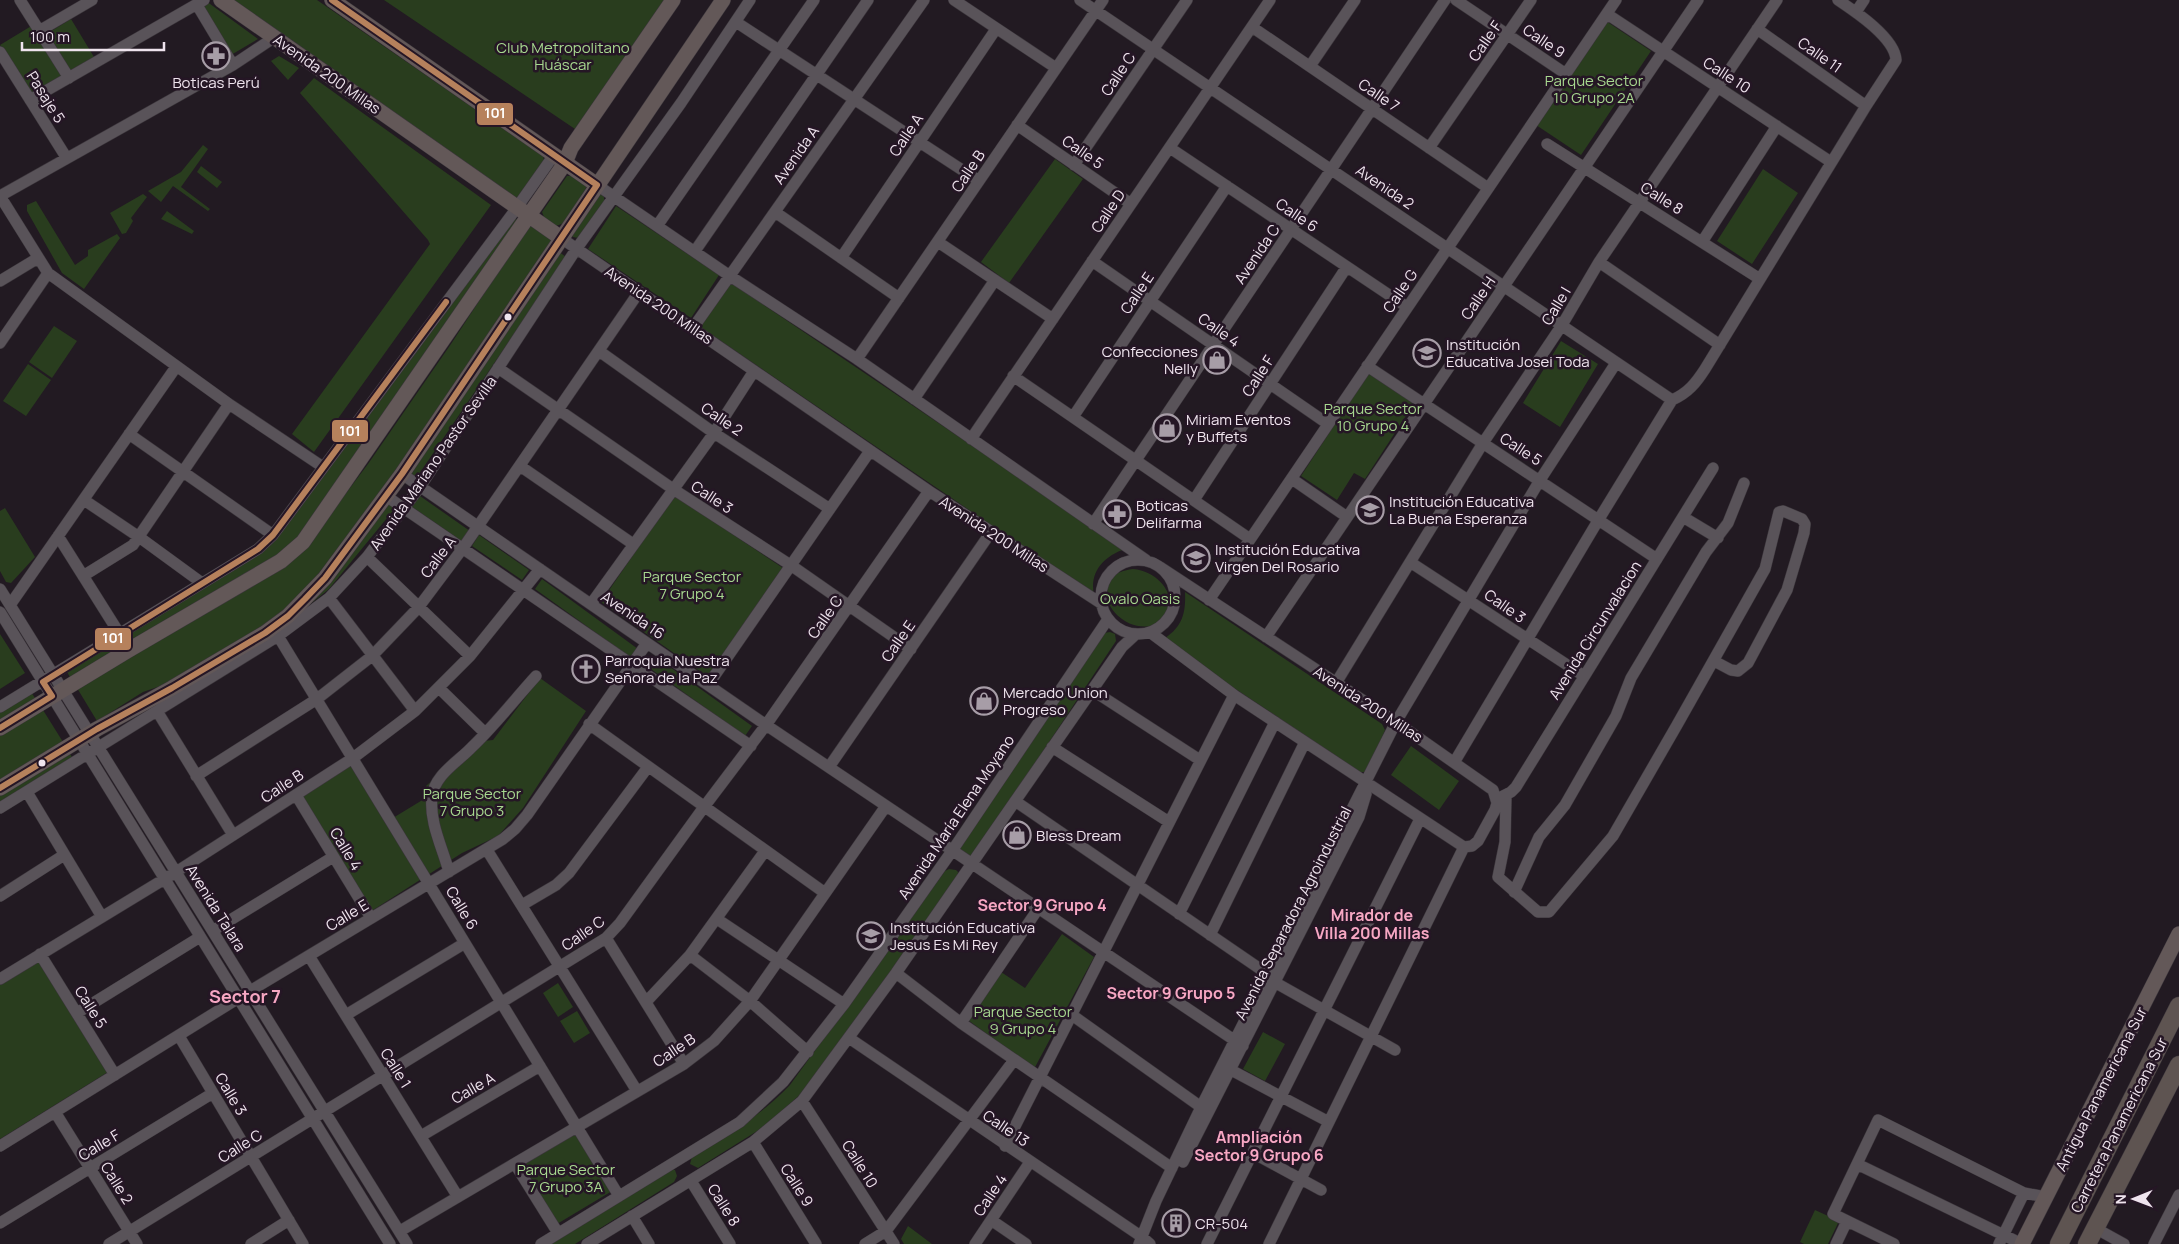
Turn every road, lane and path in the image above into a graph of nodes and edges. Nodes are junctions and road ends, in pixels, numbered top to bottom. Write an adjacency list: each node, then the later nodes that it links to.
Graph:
1 (20, 0): 33 (street)
2 (92, 0): 33 (street)
3 (221, 0): 35 (main road, Avenida 200 Millas)
4 (332, 0): 59 (main road)
5 (673, 0): 59 (main road)
6 (723, 0): 65 (main road, Avenida Mariano Pastor Sevilla)
7 (750, 0): 29 (street, Avenida Mariano Pastor Sevilla)
8 (814, 0): 36 (street)
9 (868, 0): 43 (street)
10 (924, 0): 48 (street, Avenida A)
11 (954, 0): 32 (street)
12 (1080, 0): 26 (street, Avenida 2)
13 (1103, 0): 26 (street, Calle B)
14 (1187, 0): 37 (street, Calle C)
15 (1270, 0): 30 (street, Calle D)
16 (1355, 0): 41 (street)
17 (1445, 0): 51 (street, Avenida C)
18 (1456, 0): 34 (street, Calle 9)
19 (1531, 0): 34 (street, Calle F)
20 (1616, 0): 28 (street, Calle G)
21 (1698, 0): 38 (street, Calle H)
22 (1777, 0): 31 (street, Calle I)
23 (1838, 0): 27 (street)
24 (1864, 0): 27 (street)
25 (193, 4): 40 (street); 45 (street)
26 (1096, 11): 37 (street, Avenida 2); 42 (street, Calle B)
27 (1856, 12): 50 (street)
28 (1607, 14): 38 (street, Calle 10); 44 (street, Calle G)
29 (736, 22): 36 (street); 69 (street, Avenida Mariano Pastor Sevilla)
30 (1252, 27): 41 (street, Calle 7); 47 (street, Calle D)
31 (1757, 28): 46 (street, Calle I); 50 (street, Calle 11)
32 (996, 29): 42 (street); 54 (street, Calle A)
33 (39, 31): 45 (street)
34 (1508, 35): 44 (street, Calle 9); 57 (street, Calle F)
35 (275, 37): 40 (street); 72 (main road, Avenida 200 Millas)
36 (780, 49): 43 (street); 74 (street)
37 (1153, 49): 47 (street, Avenida 2); 61 (street, Calle C)
38 (1663, 51): 46 (street, Calle 10); 62 (street, Calle H)
39 (0, 52): 49 (street, Pasaje 5)
40 (233, 65): 58 (street)
41 (1310, 66): 51 (street, Calle 7)
42 (1056, 68): 52 (street, Calle B)
43 (817, 74): 48 (street); 81 (street)
44 (1566, 74): 67 (street, Calle G)
45 (68, 78): 49 (street)
46 (1718, 86): 53 (street, Calle 10); 70 (street, Calle I)
47 (1210, 88): 56 (street, Calle D); 63 (street, Avenida 2)
48 (855, 98): 54 (street); 73 (street, Avenida A)
49 (30, 100): 58 (street, Pasaje 5)
50 (1866, 106): 60 (street)
51 (1372, 109): 57 (street, Calle 7); 63 (street, Avenida C)
52 (1017, 125): 61 (street, Calle 5); 64 (street, Calle B)
53 (1778, 126): 60 (street, Calle 10); 78 (street)
54 (920, 142): 64 (street); 83 (street, Calle A)
55 (1547, 144): 62 (street, Calle 8)
56 (1170, 148): 66 (street, Calle 6); 71 (street, Calle D)
57 (1429, 148): 67 (street, Calle 7)
58 (66, 157): 68 (street)
59 (560, 159): 65 (main road); 72 (main road)
60 (1832, 162): 89 (street)
61 (1074, 165): 71 (street, Calle 5)
62 (1585, 167): 70 (street, Calle 8); 92 (street, Calle H)
63 (1331, 170): 75 (street, Avenida C); 80 (street, Avenida 2)
64 (979, 181): 77 (street, Calle B)
65 (597, 185): 69 (street); 76 (main road, Avenida Mariano Pastor Sevilla)
66 (1227, 186): 75 (street, Calle 6); 95 (street, Calle E)
67 (1488, 188): 80 (street, Calle G)
68 (0, 196): 82 (street)
69 (613, 196): 74 (street); 79 (street, Avenida Mariano Pastor Sevilla)
70 (1640, 202): 78 (street, Calle 8); 85 (street, Calle I)
71 (1131, 204): 84 (street, Calle D)
72 (523, 210): 76 (main road, Avenida 200 Millas); 126 (street); 195 (main road)
73 (775, 212): 83 (street); 88 (street, Avenida A)
74 (657, 226): 81 (street)
75 (1291, 230): 86 (street, Calle 6); 101 (street, Avenida C)
76 (561, 238): 79 (street, Avenida 200 Millas); 129 (main road, Avenida Mariano Pastor Sevilla)
77 (938, 242): 90 (street); 94 (street, Calle B)
78 (1702, 242): 89 (street, Calle 8)
79 (577, 248): 93 (street, Avenida 200 Millas); 108 (street, Avenida Mariano Pastor Sevilla)
80 (1448, 248): 92 (street, Avenida 2); 96 (street, Calle G)
81 (694, 251): 88 (street)
82 (38, 258): 87 (street); 91 (street)
83 (841, 258): 94 (street)
84 (1092, 261): 95 (street, Calle 4); 97 (street, Calle D)
85 (1599, 262): 98 (street, Calle I); 102 (street)
86 (1346, 268): 96 (street, Calle 6); 111 (street, Calle F)
87 (48, 273): 100 (street); 106 (street)
88 (730, 276): 99 (street, Avenida A); 104 (street)
89 (1760, 278): 102 (street)
90 (995, 280): 97 (street); 112 (street)
91 (0, 281)
92 (1504, 286): 98 (street, Avenida 2); 115 (street, Calle H)
93 (639, 292): 99 (street, Avenida 200 Millas); 103 (street, Calle A)
94 (899, 298): 104 (street, Calle B)
95 (1150, 301): 101 (street, Calle 4); 117 (street, Calle E)
96 (1408, 307): 107 (street, Calle G)
97 (1053, 318): 110 (street, Calle D)
98 (1562, 325): 105 (street, Avenida 2); 122 (street, Calle I)
99 (693, 328): 109 (street, Avenida 200 Millas)
100 (0, 343)
101 (1214, 344): 111 (street, Calle 4); 124 (street, Avenida C)
102 (1720, 345): 113 (street)
103 (599, 351): 116 (street, Calle A); 119 (street, Calle 2)
104 (857, 359): 112 (street)
105 (1616, 363): 113 (street, Avenida 2); 131 (street, Avenida Separadora Agroindustrial)
106 (176, 366): 114 (street); 120 (street)
107 (1367, 366): 115 (street, Calle 5); 118 (street, Calle G)
108 (498, 368): 116 (street, Calle 3); 133 (street, Avenida Mariano Pastor Sevilla)
109 (754, 370): 119 (street); 123 (street, Avenida 200 Millas)
110 (1013, 376): 117 (street); 121 (street, Calle D)
111 (1270, 384): 118 (street, Calle 4); 138 (street, Calle F)
112 (914, 398): 121 (street)
113 (1672, 400): 143 (street)
114 (229, 404): 126 (street); 128 (street)
115 (1423, 404): 122 (street, Calle 5); 142 (street, Calle H)
116 (559, 408): 125 (street, Calle A); 134 (street, Calle 3)
117 (1072, 417): 124 (street)
118 (1328, 424): 130 (street, Calle G)
119 (714, 433): 134 (street); 140 (street, Calle 2)
120 (129, 434): 128 (street); 137 (street)
121 (971, 439): 144 (street)
122 (1484, 443): 131 (street, Calle 5); 157 (street, Calle I)
123 (870, 450): 135 (street, Avenida 200 Millas); 140 (street)
124 (1136, 460): 138 (street); 144 (street, Avenida C)
125 (520, 466): 145 (street, Calle A); 152 (street)
126 (323, 467): 147 (street)
127 (1713, 468): 141 (street, Avenida Circunvalacion)
128 (183, 472): 147 (street); 149 (street)
129 (402, 474): 133 (street, Avenida 16); 136 (main road, Avenida Mariano Pastor Sevilla)
130 (1292, 479): 142 (street); 151 (street, Calle G)
131 (1540, 480): 143 (street, Calle 5); 166 (street, Avenida Separadora Agroindustrial)
132 (1744, 483): 150 (street)
133 (420, 487): 139 (street, Avenida Mariano Pastor Sevilla); 145 (street, Avenida 16)
134 (673, 490): 152 (street); 158 (street, Calle 3)
135 (929, 491): 146 (street, Avenida 200 Millas); 171 (street, Calle C)
136 (386, 496): 139 (street); 207 (main road, Avenida Mariano Pastor Sevilla)
137 (84, 500): 148 (street); 149 (street)
138 (1194, 500): 151 (street)
139 (404, 508): 153 (street); 154 (street, Avenida Mariano Pastor Sevilla)
140 (830, 508): 158 (street)
141 (1683, 516): 150 (street); 155 (street, Avenida Circunvalacion)
142 (1347, 518): 179 (street, Calle H)
143 (1599, 519): 155 (street, Calle 5); 180 (street)
144 (1093, 524): 156 (street)
145 (478, 526): 153 (street, Calle A); 160 (street, Avenida 16)
146 (991, 532): 169 (street, Avenida 200 Millas); 182 (street, Calle E)
147 (273, 535): 162 (street)
148 (58, 536): 161 (street); 170 (street)
149 (139, 537): 161 (street); 162 (street)
150 (1718, 538): 243 (street)
151 (1250, 539): 167 (street, Calle G)
152 (633, 544): 168 (street)
153 (464, 548): 164 (street); 172 (street, Calle A)
154 (367, 557): 165 (street, Avenida Mariano Pastor Sevilla); 172 (street)
155 (1657, 559): 189 (street, Avenida Circunvalacion)
156 (1146, 560): 159 (street); 169 (street)
157 (1410, 562): 166 (street, Calle 3); 191 (street, Calle I)
158 (792, 566): 171 (street, Calle 3); 192 (street)
159 (1160, 567): 167 (street, Avenida 200 Millas); 175 (street)
160 (540, 569): 164 (street, Calle B); 168 (street, Avenida 16)
161 (83, 576): 176 (street)
162 (202, 583): 176 (street)
163 (0, 589): 170 (street, Avenida Talara)
164 (525, 590): 184 (street, Calle B); 186 (street)
165 (329, 598): 178 (street, Avenida Mariano Pastor Sevilla); 183 (street)
166 (1469, 599): 180 (street, Calle 3); 202 (street, Avenida Separadora Agroindustrial)
167 (1209, 600): 179 (street, Avenida 200 Millas)
168 (591, 604): 181 (street, Avenida 16)
169 (1102, 604): 174 (street)
170 (10, 605): 187 (street, Avenida Talara)
171 (850, 607): 182 (street, Calle 3); 204 (street, Calle C)
172 (418, 608): 183 (street, Calle A); 184 (street)
173 (0, 612): 190 (street, Avenida Talara)
174 (1108, 619): 177 (street); 234 (street, Avenida María Elena Moyano)
175 (1151, 633): 177 (street); 196 (street)
176 (119, 634): 187 (street)
177 (1135, 635): 194 (street)
178 (278, 636): 197 (street, Calle 6); 199 (street, Avenida Mariano Pastor Sevilla)
179 (1266, 637): 191 (street, Avenida 200 Millas)
180 (1527, 640): 189 (street, Calle 3); 215 (street)
181 (647, 642): 186 (street, Calle E); 192 (street, Avenida 16)
182 (911, 649): 217 (street, Calle E)
183 (372, 656): 197 (street, Calle A); 200 (street)
184 (470, 656): 193 (street, Calle B)
185 (1714, 661): 185 (street); 243 (street)
186 (631, 663): 203 (street, Calle E); 209 (street)
187 (54, 675): 190 (street); 195 (street, Avenida Talara)
188 (536, 676): 206 (street)
189 (1584, 676): 223 (street, Avenida Circunvalacion)
190 (43, 682): 195 (street, Avenida Talara); 198 (street)
191 (1336, 683): 202 (street, Avenida 200 Millas)
192 (708, 685): 204 (street, Avenida 16)
193 (440, 688): 200 (street, Calle B); 206 (street)
194 (1092, 690): 210 (street); 214 (street)
195 (57, 693): 205 (main road); 207 (street, Avenida Talara)
196 (1234, 695): 201 (street); 214 (street)
197 (317, 699): 213 (street, Calle 6); 218 (street, Calle A)
198 (0, 707)
199 (157, 712): 211 (street, Avenida Mariano Pastor Sevilla); 218 (street)
200 (415, 712): 213 (street, Calle B)
201 (1275, 722): 208 (street); 248 (street)
202 (1396, 722): 215 (street, Avenida 200 Millas); 219 (street, Avenida Separadora Agroindustrial)
203 (589, 724): 216 (street); 232 (street, Calle E)
204 (766, 726): 209 (street, Calle C); 217 (street, Avenida 16)
205 (0, 728)
206 (485, 733): 239 (street)
207 (83, 737): 211 (street, Avenida Talara); 212 (street, Avenida Talara); 220 (main road, Avenida Mariano Pastor Sevilla)
208 (1304, 742): 219 (street); 254 (street)
209 (750, 746): 226 (street, Calle C)
210 (1052, 747): 224 (street); 229 (street)
211 (97, 748): 212 (street, Avenida Mariano Pastor Sevilla); 238 (street, Avenida Talara)
212 (87, 755): 221 (street, Avenida Mariano Pastor Sevilla); 240 (street, Avenida Talara)
213 (353, 758): 222 (street, Calle B); 241 (street, Calle 6)
214 (1200, 760): 229 (street)
215 (1455, 762): 223 (street, Avenida 200 Millas)
216 (648, 766): 226 (street); 246 (street)
217 (829, 767): 225 (street, Avenida 16)
218 (196, 776): 230 (street)
219 (1365, 783): 228 (street); 266 (street, Avenida Separadora Agroindustrial)
220 (0, 788)
221 (27, 792): 227 (street, Avenida Mariano Pastor Sevilla); 235 (street)
222 (296, 794): 230 (street, Calle B); 236 (street, Calle 4)
223 (1501, 796): 231 (street); 243 (street)
224 (1015, 802): 237 (street); 242 (street)
225 (886, 806): 234 (street, Avenida 16); 244 (street, Calle B)
226 (704, 807): 233 (street); 256 (street, Calle C)
227 (0, 808)
228 (1420, 819): 231 (street); 274 (street)
229 (1169, 822): 242 (street)
230 (233, 835): 238 (street, Calle B)
231 (1464, 847): 280 (street)
232 (487, 850): 239 (street, Calle E); 246 (street)
233 (765, 851): 244 (street); 251 (street)
234 (952, 851): 237 (street, Avenida 16); 272 (street, Avenida María Elena Moyano)
235 (64, 855): 245 (street); 249 (street)
236 (334, 857): 250 (street, Calle 4); 252 (street)
237 (971, 864): 247 (street, Avenida 16); 264 (street)
238 (176, 872): 240 (street, Calle B); 252 (street, Avenida Talara)
239 (449, 872): 241 (street, Calle E)
240 (164, 879): 249 (street, Calle B); 255 (street, Avenida Talara)
241 (429, 884): 250 (street, Calle E); 257 (street, Calle 6)
242 (1137, 885): 248 (street); 258 (street)
243 (1514, 892)
244 (825, 894): 262 (street, Calle B)
245 (0, 896)
246 (522, 905): 263 (street)
247 (1038, 909): 258 (street, Avenida 16); 278 (street)
248 (1179, 914): 254 (street)
249 (102, 917): 259 (street, Calle B)
250 (371, 918): 260 (street, Calle E)
251 (717, 919): 261 (street); 262 (street)
252 (214, 930): 267 (street, Avenida Talara)
253 (2179, 934): 322 (main road, Antigua Panamericana Sur)
254 (1210, 935): 266 (street)
255 (200, 937): 268 (street, Avenida Talara); 275 (street)
256 (606, 938): 263 (street, Calle C); 271 (street)
257 (465, 942): 270 (street, Calle 6); 276 (street)
258 (1103, 953): 277 (street); 282 (street, Avenida 16)
259 (40, 954): 265 (street, Calle B); 275 (street, Calle 5)
260 (309, 956): 267 (street, Calle E); 276 (street, Calle 1)
261 (690, 956): 269 (street); 271 (street)
262 (779, 960): 269 (street, Calle B); 272 (street)
263 (560, 966): 270 (street, Calle C); 293 (street)
264 (896, 973): 278 (street); 281 (street)
265 (0, 979)
266 (1272, 979): 274 (street); 282 (street, Avenida Separadora Agroindustrial)
267 (250, 991): 268 (street, Calle E); 298 (street, Avenida Talara)
268 (239, 999): 279 (street, Calle E); 300 (street, Avenida Talara)
269 (750, 1001): 284 (street); 286 (street, Calle B)
270 (502, 1002): 288 (street, Calle 6); 291 (street, Calle C)
271 (646, 1002): 286 (street)
272 (844, 1004): 284 (street, Avenida María Elena Moyano)
273 (2179, 1006): 355 (highway, Carretera Panamericana Sur)
274 (1324, 1010): 280 (street); 295 (street)
275 (77, 1013): 290 (street, Calle 5)
276 (346, 1015): 291 (street, Calle 1)
277 (1072, 1015): 292 (street); 297 (street)
278 (961, 1023): 285 (street)
279 (179, 1036): 290 (street, Calle E); 294 (street, Calle 3)
280 (1371, 1036): 283 (street); 302 (street)
281 (848, 1038): 296 (street); 301 (street, Calle 13)
282 (1239, 1043): 289 (street, Avenida Separadora Agroindustrial); 297 (street, Avenida Separadora Agroindustrial)
283 (1395, 1050)
284 (808, 1052): 320 (street, Avenida María Elena Moyano)
285 (1014, 1060): 292 (street); 301 (street)
286 (684, 1064): 293 (street, Calle B)
287 (2179, 1065): 332 (highway, Carretera Panamericana Sur)
288 (540, 1066): 303 (street, Calle 6); 304 (street, Calle A)
289 (1231, 1070): 295 (street); 334 (street, Avenida Separadora Agroindustrial)
290 (115, 1075): 299 (street, Calle E)
291 (383, 1075): 298 (street, Calle C); 304 (street, Calle 1)
292 (1040, 1078): 307 (street); 314 (street)
293 (637, 1091): 303 (street, Calle B)
294 (213, 1093): 309 (street, Calle 3); 313 (street, Calle F)
295 (1281, 1097): 302 (street); 308 (street)
296 (802, 1101): 305 (street); 330 (street, Calle 10)
297 (1201, 1107): 314 (street, Avenida Separadora Agroindustrial)
298 (325, 1111): 300 (street, Calle C); 329 (street, Avenida Talara)
299 (55, 1112): 306 (street, Calle E); 313 (street, Calle 2)
300 (312, 1118): 309 (street, Calle C); 335 (street, Avenida Talara)
301 (969, 1121): 307 (street, Calle 13); 330 (street)
302 (1329, 1122): 315 (street)
303 (577, 1127): 311 (street, Calle B); 320 (street, Calle 6)
304 (421, 1136): 321 (street, Calle 1)
305 (753, 1142): 316 (street); 345 (street, Calle 9)
306 (0, 1146)
307 (1006, 1146): 310 (street, Calle 13)
308 (1253, 1153): 315 (street); 350 (street)
309 (251, 1157): 324 (street, Calle 3); 328 (street, Calle C)
310 (1030, 1162): 325 (street, Calle 4); 334 (street, Calle 13)
311 (515, 1164): 321 (street, Calle B); 331 (street)
312 (1857, 1164): 318 (street); 326 (street); 333 (street)
313 (90, 1168): 327 (street, Calle F); 328 (street, Calle 2)
314 (1172, 1168): 334 (street, Avenida Separadora Agroindustrial)
315 (1301, 1179): 317 (street); 351 (street)
316 (691, 1181): 323 (street); 344 (street, Calle 8)
317 (1321, 1190)
318 (2024, 1193): 322 (street); 333 (street)
319 (2179, 1195): 357 (street)
320 (619, 1196): 331 (street, Avenida María Elena Moyano)
321 (458, 1197): 329 (street, Calle B)
322 (2046, 1197): 354 (main road, Antigua Panamericana Sur)
323 (632, 1216): 342 (street); 343 (street)
324 (289, 1220): 338 (street); 339 (street, Calle 3)
325 (991, 1220): 348 (street, Calle 4); 349 (street)
326 (1847, 1221): 352 (street); 353 (street)
327 (0, 1223)
328 (129, 1232): 336 (street, Calle C); 337 (street, Calle 2)
329 (400, 1232): 340 (street, Avenida Talara)
330 (886, 1232): 346 (street); 347 (street, Calle 10)
331 (558, 1233): 341 (street, Avenida María Elena Moyano)
332 (2091, 1236): 356 (street)
333 (2001, 1240): 354 (street)
334 (1145, 1242)
335 (387, 1243)
336 (110, 1244)
337 (137, 1244)
338 (250, 1244)
339 (303, 1244)
340 (407, 1244)
341 (541, 1244)
342 (587, 1244)
343 (649, 1244)
344 (730, 1244)
345 (816, 1244)
346 (865, 1244)
347 (894, 1244)
348 (975, 1244)
349 (1026, 1244)
350 (1207, 1244)
351 (1269, 1244)
352 (1836, 1244)
353 (1894, 1244)
354 (2022, 1244)
355 (2059, 1244)
356 (2124, 1244)
357 (2154, 1244)

